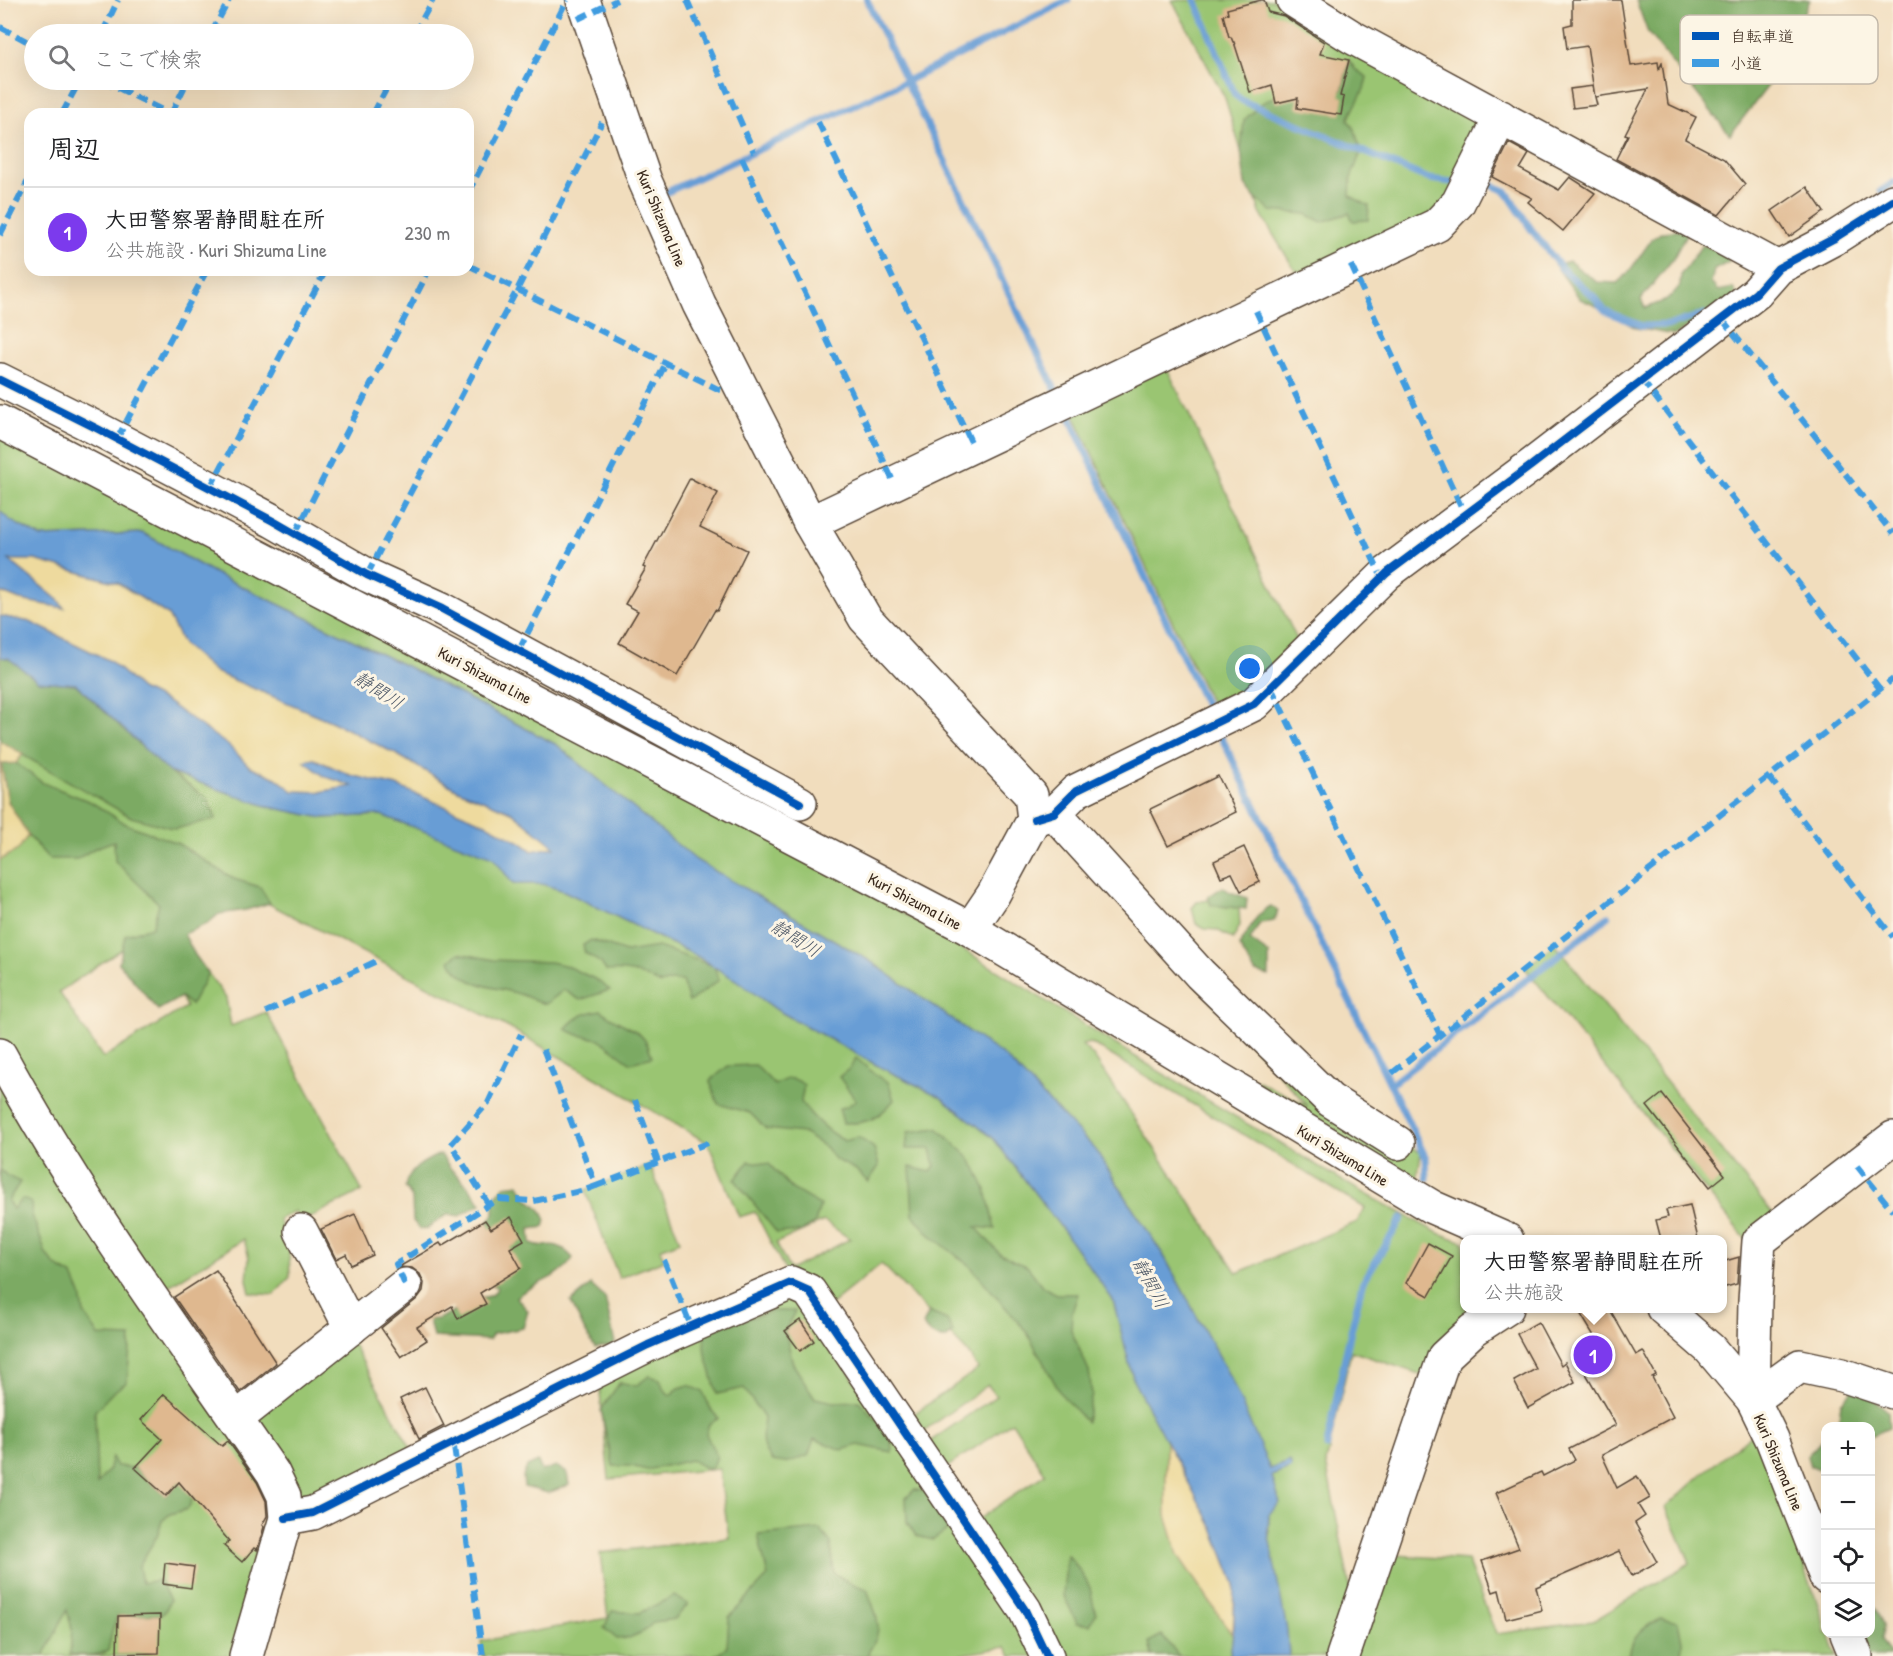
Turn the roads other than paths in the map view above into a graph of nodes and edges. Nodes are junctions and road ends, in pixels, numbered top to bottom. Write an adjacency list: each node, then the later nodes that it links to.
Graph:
1 (583, 0): 8 (street, Kuri Shizuma Line)
2 (1293, 0): 3 (street)
3 (1501, 117): 5 (street); 8 (street)
4 (1893, 201): 5 (street)
5 (1778, 268): 10 (street)
6 (0, 380): 9 (street)
7 (0, 422): 11 (street, Kuri Shizuma Line)
8 (810, 523): 10 (street, Kuri Shizuma Line)
9 (800, 803)
10 (1044, 816): 11 (street, Kuri Shizuma Line); 14 (street)
11 (970, 929): 16 (street, Kuri Shizuma Line)
12 (0, 1055): 23 (street)
13 (1893, 1138): 22 (street)
14 (1398, 1143)
15 (301, 1231): 20 (street)
16 (1497, 1235)
17 (405, 1285): 20 (street)
18 (1499, 1313): 29 (street)
19 (1669, 1313): 22 (street, Kuri Shizuma Line)
20 (351, 1328): 23 (street)
21 (1893, 1392): 22 (street)
22 (1753, 1400): 25 (street, Kuri Shizuma Line)
23 (236, 1419): 24 (street)
24 (286, 1518): 27 (street); 28 (street)
25 (1821, 1564)
26 (1849, 1638): 30 (street)
27 (246, 1656)
28 (1047, 1656)
29 (1343, 1656)
30 (1856, 1656)

